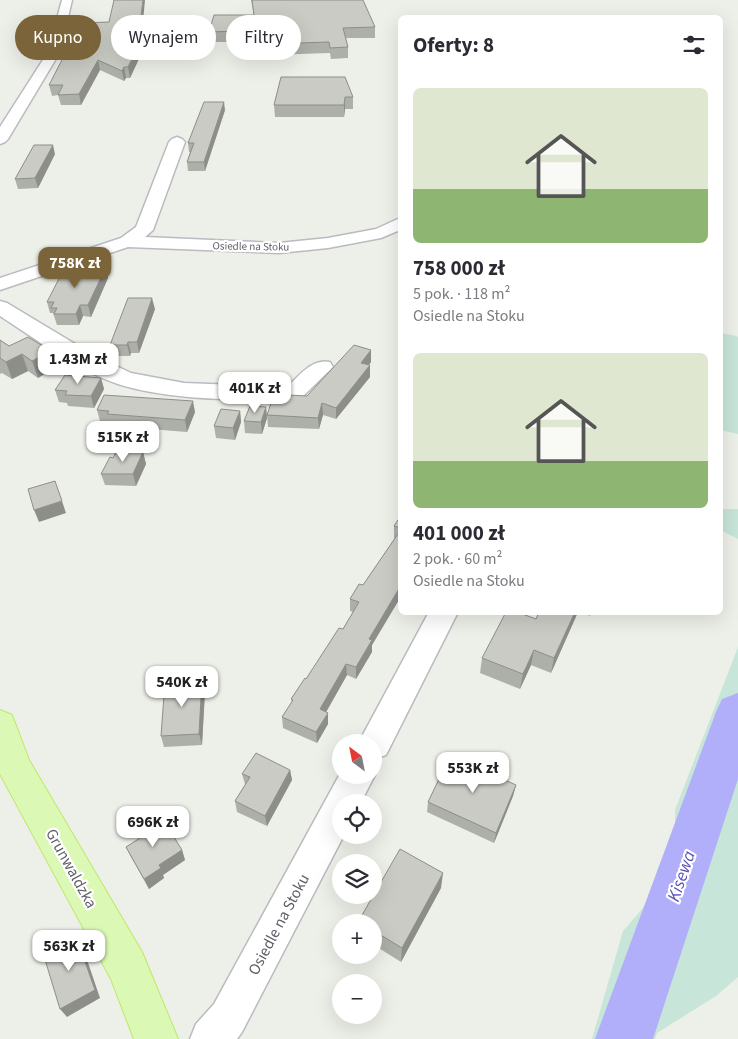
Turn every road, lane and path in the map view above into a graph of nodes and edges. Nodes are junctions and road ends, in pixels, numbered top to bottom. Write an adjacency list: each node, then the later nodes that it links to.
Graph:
1 (67, 0): 2 (street)
2 (0, 139)
3 (177, 142): 5 (street)
4 (398, 223): 5 (street, Osiedle na Stoku)
5 (128, 242): 6 (street)
6 (0, 284)
7 (0, 308): 8 (street)
8 (322, 367)
9 (442, 615): 11 (street)
10 (0, 725): 13 (main road, Grunwaldzka)
11 (380, 734)
12 (332, 823): 14 (street, Osiedle na Stoku)
13 (156, 1039)
14 (211, 1039)

